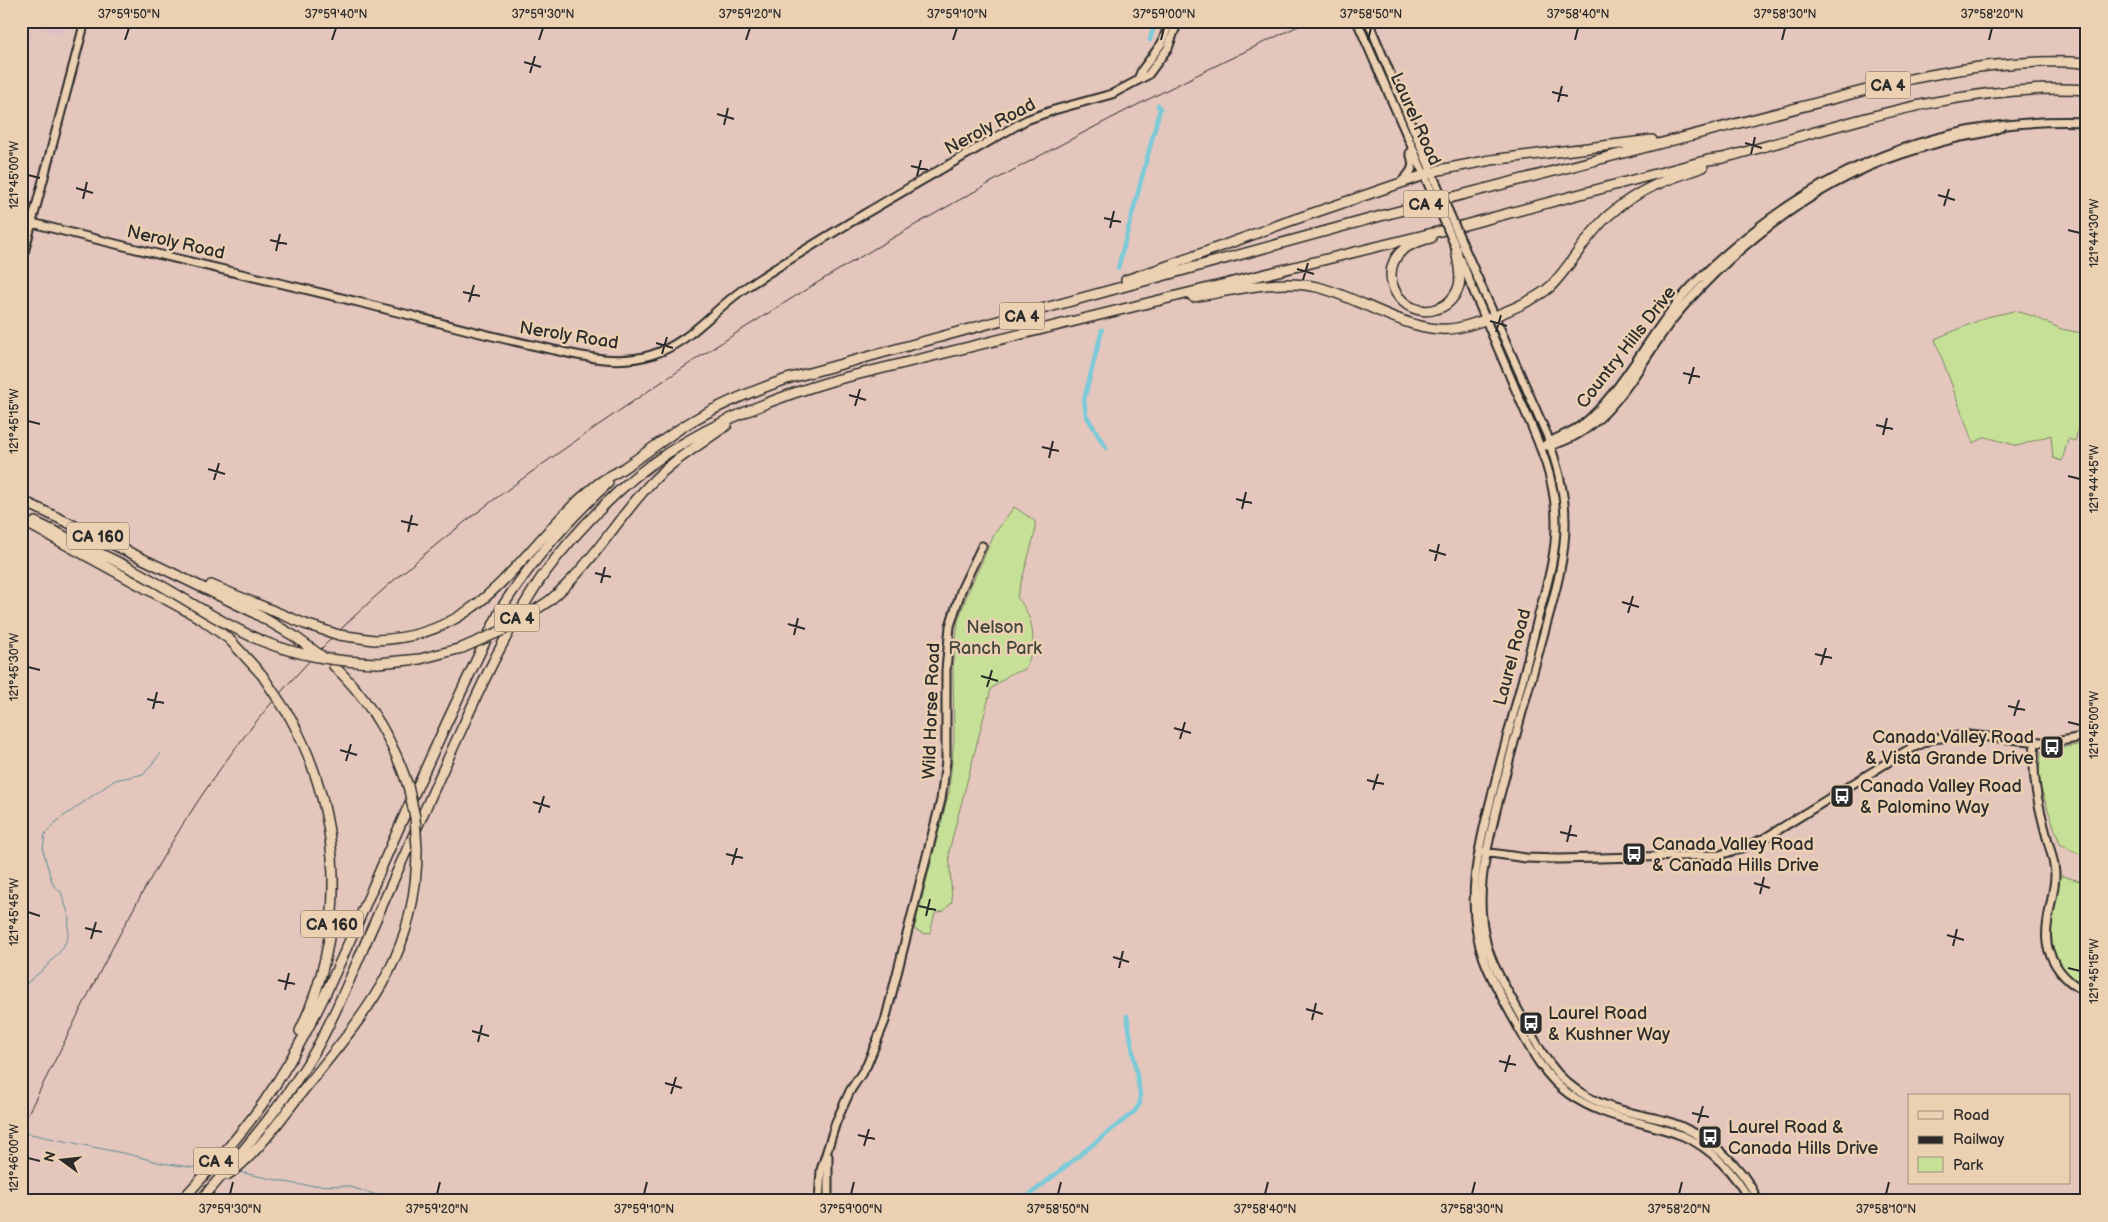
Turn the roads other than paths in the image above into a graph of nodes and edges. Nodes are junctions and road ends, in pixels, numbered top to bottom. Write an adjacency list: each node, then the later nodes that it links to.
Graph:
1 (85, 21): 16 (street)
2 (1170, 21): 7 (street, Neroly Road)
3 (1178, 21): 7 (street, Neroly Road)
4 (1368, 21): 13 (street, Laurel Road)
5 (1358, 23): 9 (street, Laurel Road)
6 (2087, 63): 11 (highway, CA 4)
7 (1138, 79): 16 (street, Neroly Road)
8 (2087, 90): 12 (highway, CA 4)
9 (1400, 122): 13 (street, Laurel Road); 14 (street)
10 (2087, 122): 25 (street, Country Hills Drive)
11 (1693, 134): 13 (highway); 20 (highway, CA 4)
12 (1723, 158): 17 (highway, CA 4); 22 (highway)
13 (1428, 174): 14 (highway); 18 (street, Laurel Road, bridge)
14 (1399, 184): 20 (highway)
15 (21, 220): 16 (street, Neroly Road)
16 (31, 223): 19 (street)
17 (1461, 226): 18 (highway); 21 (highway, CA 4)
18 (1459, 246): 22 (street, Laurel Road); 23 (street, Laurel Road)
19 (21, 264)
20 (1161, 272): 27 (highway, CA 4)
21 (1153, 302): 23 (highway); 24 (highway, CA 4)
22 (1494, 316): 23 (highway); 25 (street, Laurel Road)
23 (1485, 321): 26 (street, Laurel Road)
24 (748, 410): 29 (highway, bridge); 42 (highway, CA 4)
25 (1550, 443): 26 (street, Country Hills Drive); 34 (street, Laurel Road)
26 (1541, 447): 33 (street, Laurel Road)
27 (625, 468): 32 (highway, bridge); 40 (highway, CA 4)
28 (21, 500): 32 (highway, CA 160)
29 (21, 516)
30 (21, 520): 40 (highway, CA 160, bridge)
31 (982, 546): 41 (street, Wild Horse Road)
32 (141, 557): 42 (highway, CA 160, bridge)
33 (1550, 566): 34 (street); 37 (street, Laurel Road)
34 (1551, 606): 38 (street, Laurel Road)
35 (2087, 736): 36 (street)
36 (2035, 743): 38 (street); 39 (street)
37 (1478, 850): 38 (street); 47 (street, Laurel Road)
38 (1486, 852): 48 (street, Laurel Road)
39 (2087, 992)
40 (250, 1121): 43 (highway, CA 4)
41 (829, 1144): 45 (street); 46 (street)
42 (216, 1182): 44 (highway, CA 4)
43 (181, 1201)
44 (200, 1201)
45 (819, 1201)
46 (828, 1201)
47 (1750, 1201)
48 (1758, 1201)

